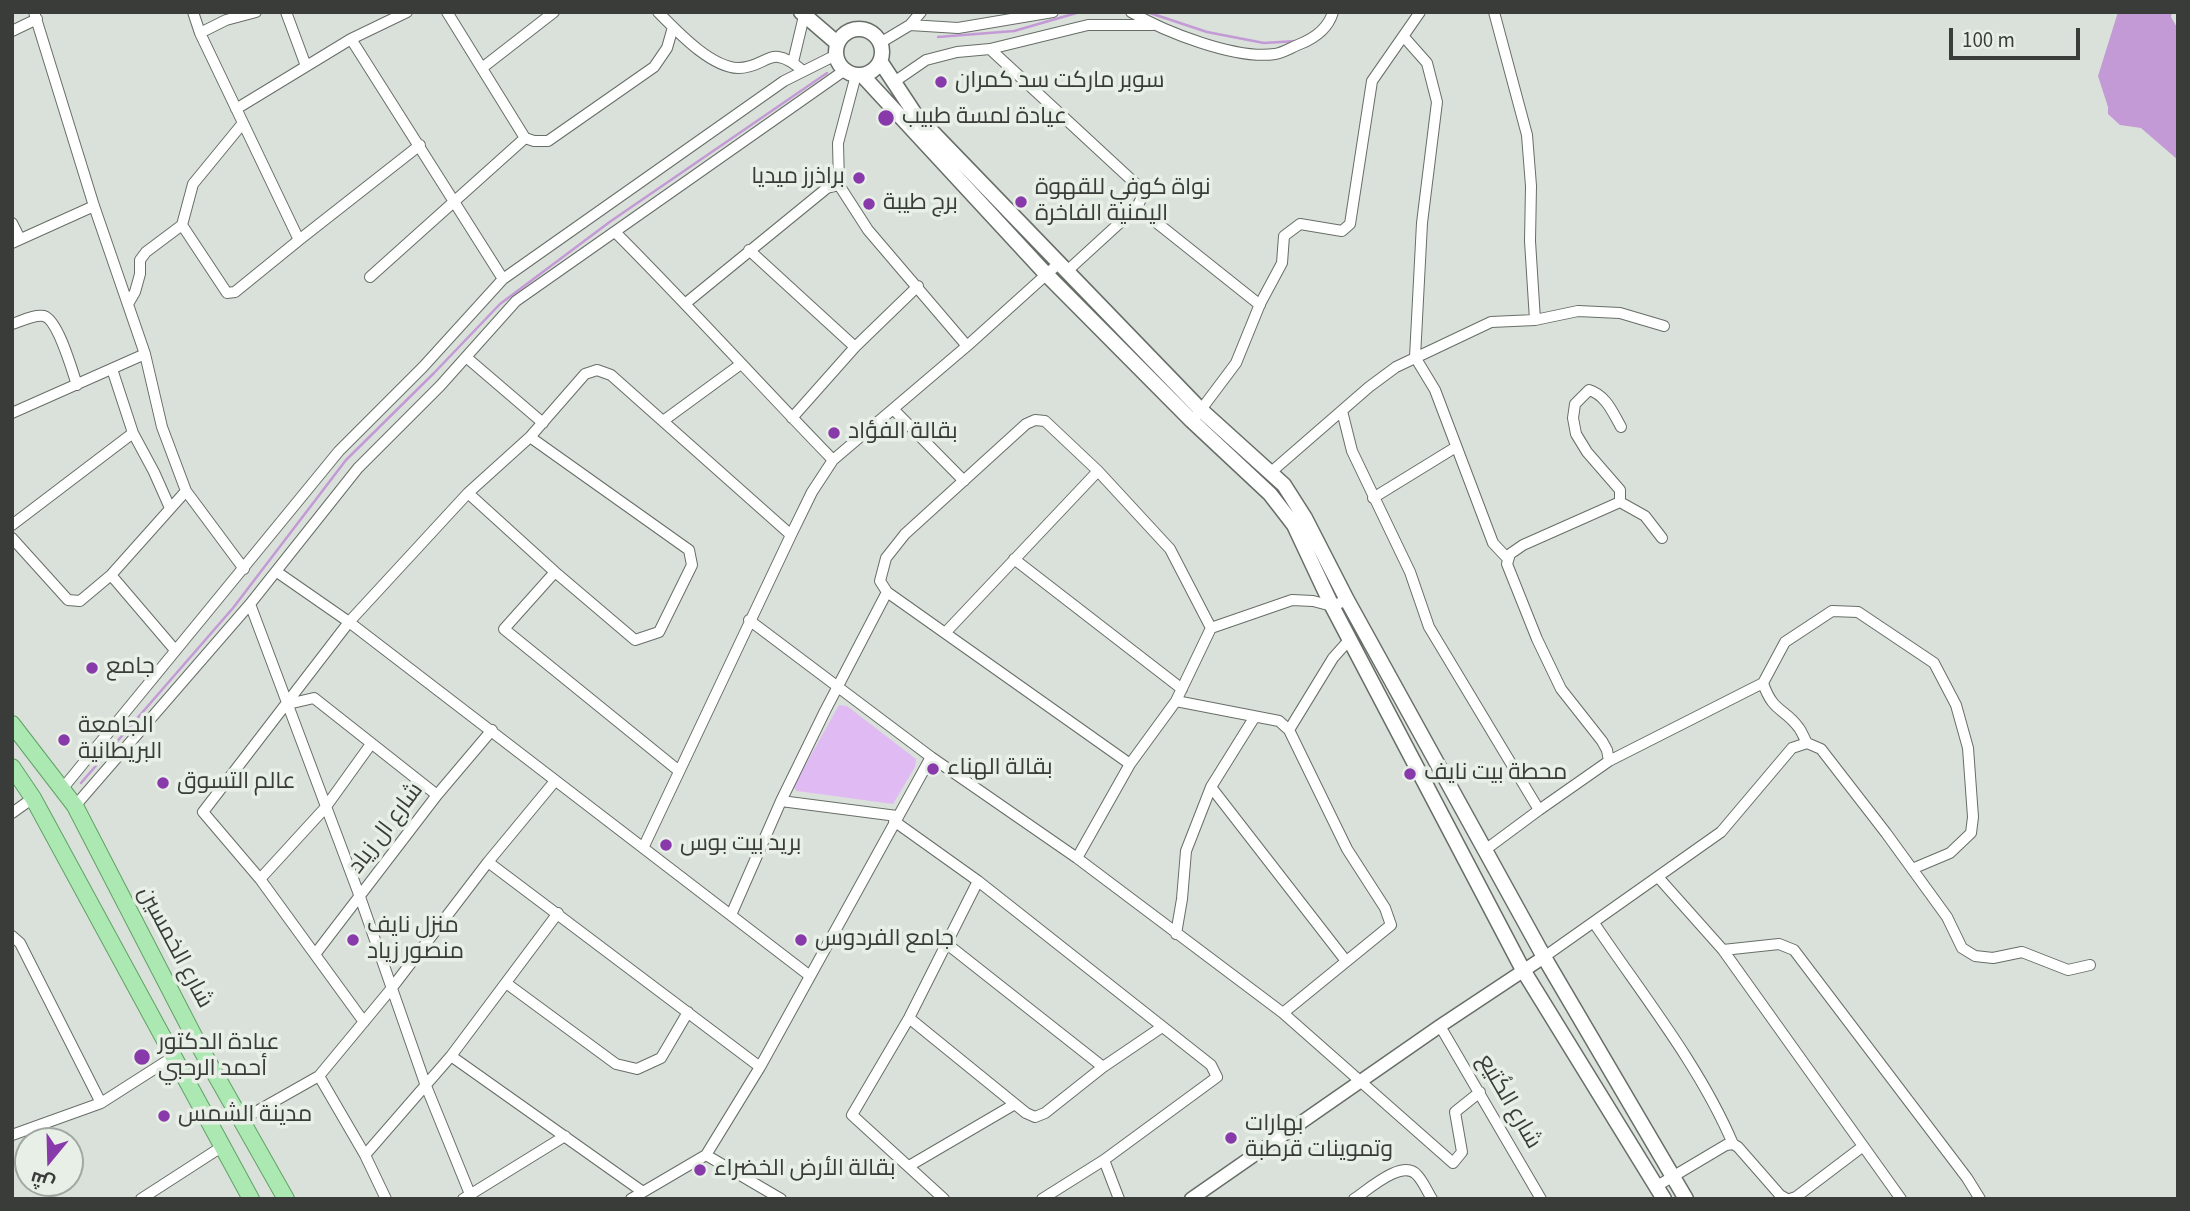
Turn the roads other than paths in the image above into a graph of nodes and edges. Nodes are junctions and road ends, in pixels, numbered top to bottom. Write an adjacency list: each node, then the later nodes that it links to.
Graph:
1 (193, 12): 20 (street)
2 (256, 12): 20 (street)
3 (286, 12): 28 (street)
4 (407, 12): 22 (street)
5 (447, 12): 29 (street)
6 (554, 12): 29 (street)
7 (658, 12): 18 (street)
8 (921, 12): 16 (street)
9 (1053, 12): 16 (street)
10 (1131, 12): 17 (street)
11 (1333, 12): 17 (street)
12 (1420, 12): 21 (street)
13 (1494, 12): 55 (street)
14 (807, 13): 23 (main road); 27 (street)
15 (36, 16): 19 (street); 39 (street)
16 (909, 25): 24 (street)
17 (1153, 25): 25 (street)
18 (673, 27): 27 (street); 35 (street)
19 (12, 31)
20 (200, 33): 33 (street)
21 (1404, 37): 54 (street); 62 (street)
22 (351, 39): 28 (street); 36 (street)
23 (840, 43): 24 (main road); 30 (street); 31 (main road)
24 (880, 43): 26 (main road)
25 (990, 49): 32 (street); 40 (street)
26 (880, 61): 31 (main road); 32 (main road)
27 (793, 62): 30 (street)
28 (306, 66): 33 (street)
29 (482, 68): 35 (street)
30 (803, 71): 50 (street)
31 (854, 73): 37 (street); 43 (street); 48 (main road)
32 (894, 82): 47 (main road)
33 (236, 109): 34 (street)
34 (243, 122): 42 (street); 44 (street)
35 (525, 138): 38 (street)
36 (420, 145): 38 (street); 44 (street)
37 (839, 185): 46 (street); 51 (street)
38 (454, 200): 49 (street); 50 (street)
39 (94, 206): 45 (street); 53 (street)
40 (1137, 207): 47 (street); 54 (street)
41 (12, 223): 45 (street)
42 (182, 226): 44 (street); 53 (street)
43 (615, 233): 52 (street); 61 (street)
44 (299, 240)
45 (16, 241)
46 (749, 250): 52 (street); 58 (street)
47 (1062, 268): 48 (street); 69 (main road)
48 (1046, 274): 59 (street); 69 (main road)
49 (370, 277)
50 (503, 279): 92 (street)
51 (918, 286): 58 (street); 59 (street)
52 (687, 303): 63 (street)
53 (128, 304): 60 (street)
54 (1260, 305): 69 (street)
55 (1535, 320): 57 (street); 62 (street)
56 (12, 324): 65 (street)
57 (1664, 327)
58 (855, 346): 70 (street)
59 (967, 346): 66 (street)
60 (145, 354): 64 (street); 81 (street)
61 (466, 357): 72 (street); 93 (street)
62 (1415, 357): 67 (street); 76 (street)
63 (741, 364): 70 (street); 71 (street)
64 (112, 369): 65 (street); 74 (street)
65 (77, 385): 68 (street)
66 (894, 410): 77 (street); 80 (street)
67 (1342, 411): 79 (street); 83 (street)
68 (12, 413)
69 (1197, 415): 79 (main road); 99 (main road)
70 (792, 418): 77 (street)
71 (663, 421): 72 (street); 87 (street)
72 (543, 423): 75 (street)
73 (1621, 427): 84 (street)
74 (133, 433): 85 (street); 86 (street)
75 (530, 437): 82 (street); 94 (street)
76 (1456, 447): 83 (street); 91 (street)
77 (834, 460): 87 (street)
78 (1098, 471): 80 (street); 90 (street); 102 (street)
79 (1270, 473): 97 (main road)
80 (964, 481): 96 (street)
81 (186, 491): 85 (street); 92 (street)
82 (468, 493): 94 (street); 101 (street)
83 (1373, 498): 130 (street)
84 (1620, 502): 89 (street); 91 (street)
85 (170, 509): 95 (street)
86 (12, 524)
87 (790, 535): 100 (street)
88 (12, 538): 95 (street)
89 (1662, 538)
90 (1014, 559): 103 (street); 108 (street)
91 (1508, 559): 118 (street)
92 (244, 569): 105 (street)
93 (277, 572): 98 (street); 101 (street)
94 (555, 572): 121 (street)
95 (111, 575): 105 (street)
96 (887, 592): 103 (street); 107 (street)
97 (1347, 600): 99 (street); 134 (main road)
98 (250, 604): 110 (street); 128 (street)
99 (1332, 606): 102 (street); 104 (main road)
100 (749, 620): 107 (street); 121 (street)
101 (349, 622): 110 (street); 113 (street)
102 (1211, 628): 108 (street)
103 (945, 633): 119 (street)
104 (1350, 639): 114 (street); 155 (main road)
105 (175, 650): 124 (street)
106 (1763, 683): 115 (street); 118 (street); 137 (street)
107 (838, 687): 117 (street); 127 (street)
108 (1182, 689): 109 (street)
109 (1176, 701): 111 (street); 119 (street)
110 (288, 704): 116 (street); 129 (street); 139 (street)
111 (1254, 718): 114 (street); 123 (street)
112 (12, 724): 124 (main road, شارع الخمسين)
113 (492, 730): 122 (street); 125 (street, شارع ال زياد)
114 (1289, 730): 153 (street)
115 (1807, 743): 137 (street); 138 (street)
116 (371, 744): 125 (street); 129 (street)
117 (931, 757): 132 (street); 135 (street)
118 (1609, 761): 130 (street)
119 (1130, 764): 135 (street)
120 (12, 767): 126 (main road)
121 (679, 771): 133 (street)
122 (555, 781): 133 (street); 136 (street)
123 (1211, 787): 145 (street); 153 (street)
124 (63, 788): 128 (main road, شارع الخمسين)
125 (437, 795): 141 (street, شارع ال زياد)
126 (33, 798): 131 (street); 151 (main road)
127 (780, 801): 132 (street); 143 (street)
128 (75, 807): 147 (main road, شارع الخمسين)
129 (325, 808): 139 (street); 141 (street)
130 (1539, 810): 134 (street)
131 (12, 813)
132 (896, 819): 140 (street); 156 (street)
133 (644, 846): 143 (street)
134 (1485, 850): 152 (main road)
135 (1077, 858): 145 (street)
136 (488, 862): 142 (street); 158 (street)
137 (1912, 869): 154 (street)
138 (1658, 877): 144 (street); 149 (street)
139 (261, 879): 150 (street)
140 (978, 881): 148 (street); 164 (street)
141 (360, 897): 150 (street, شارع ال زياد); 158 (street)
142 (558, 913): 157 (street); 159 (street)
143 (731, 915): 156 (street)
144 (1594, 923): 152 (street); 178 (street)
145 (1176, 934): 160 (street)
146 (12, 936): 173 (street)
147 (144, 942): 151 (main road); 175 (main road, شارع الخمسين)
148 (947, 944): 161 (street); 168 (street)
149 (1723, 950): 180 (street); 205 (street)
150 (316, 953): 162 (street)
151 (118, 954): 166 (main road)
152 (1544, 957): 155 (street); 185 (main road)
153 (1346, 961): 160 (street)
154 (2090, 965)
155 (1523, 970): 163 (street); 187 (main road)
156 (810, 976): 167 (street)
157 (506, 983): 159 (street); 165 (street)
158 (391, 989): 162 (street); 171 (street)
159 (688, 1012): 167 (street)
160 (1283, 1013): 170 (street)
161 (909, 1018): 174 (street); 184 (street)
162 (364, 1022): 169 (street)
163 (1440, 1026): 170 (street); 172 (street, شارع الكُتيع)
164 (1162, 1027): 168 (street); 183 (street)
165 (451, 1056): 171 (street); 177 (street)
166 (173, 1057): 173 (street); 179 (main road)
167 (760, 1067): 182 (street)
168 (1103, 1067): 174 (street)
169 (319, 1076): 175 (street); 181 (street)
170 (1360, 1081): 172 (street); 198 (street)
171 (426, 1086): 181 (street); 188 (street)
172 (1480, 1093): 201 (street, شارع الكُتيع)
173 (101, 1103): 176 (street)
174 (1015, 1104): 184 (street)
175 (243, 1119): 191 (main road, شارع الخمسين)
176 (12, 1135)
177 (565, 1136): 186 (street); 188 (street)
178 (1732, 1144): 185 (street); 203 (street)
179 (223, 1146): 189 (street); 190 (main road)
180 (1862, 1147): 203 (street); 204 (street)
181 (365, 1155): 192 (street)
182 (706, 1155): 186 (street); 194 (street)
183 (1104, 1160): 196 (street); 197 (street)
184 (909, 1166): 195 (street)
185 (1673, 1177): 187 (street); 202 (main road)
186 (643, 1192): 193 (street)
187 (1660, 1193)
188 (468, 1198)
189 (141, 1199)
190 (251, 1199)
191 (286, 1199)
192 (386, 1199)
193 (631, 1199)
194 (781, 1199)
195 (944, 1199)
196 (1042, 1199)
197 (1119, 1199)
198 (1191, 1199)
199 (1354, 1199): 200 (street)
200 (1432, 1199)
201 (1541, 1199)
202 (1686, 1199)
203 (1788, 1199)
204 (1900, 1199)
205 (1980, 1199)

